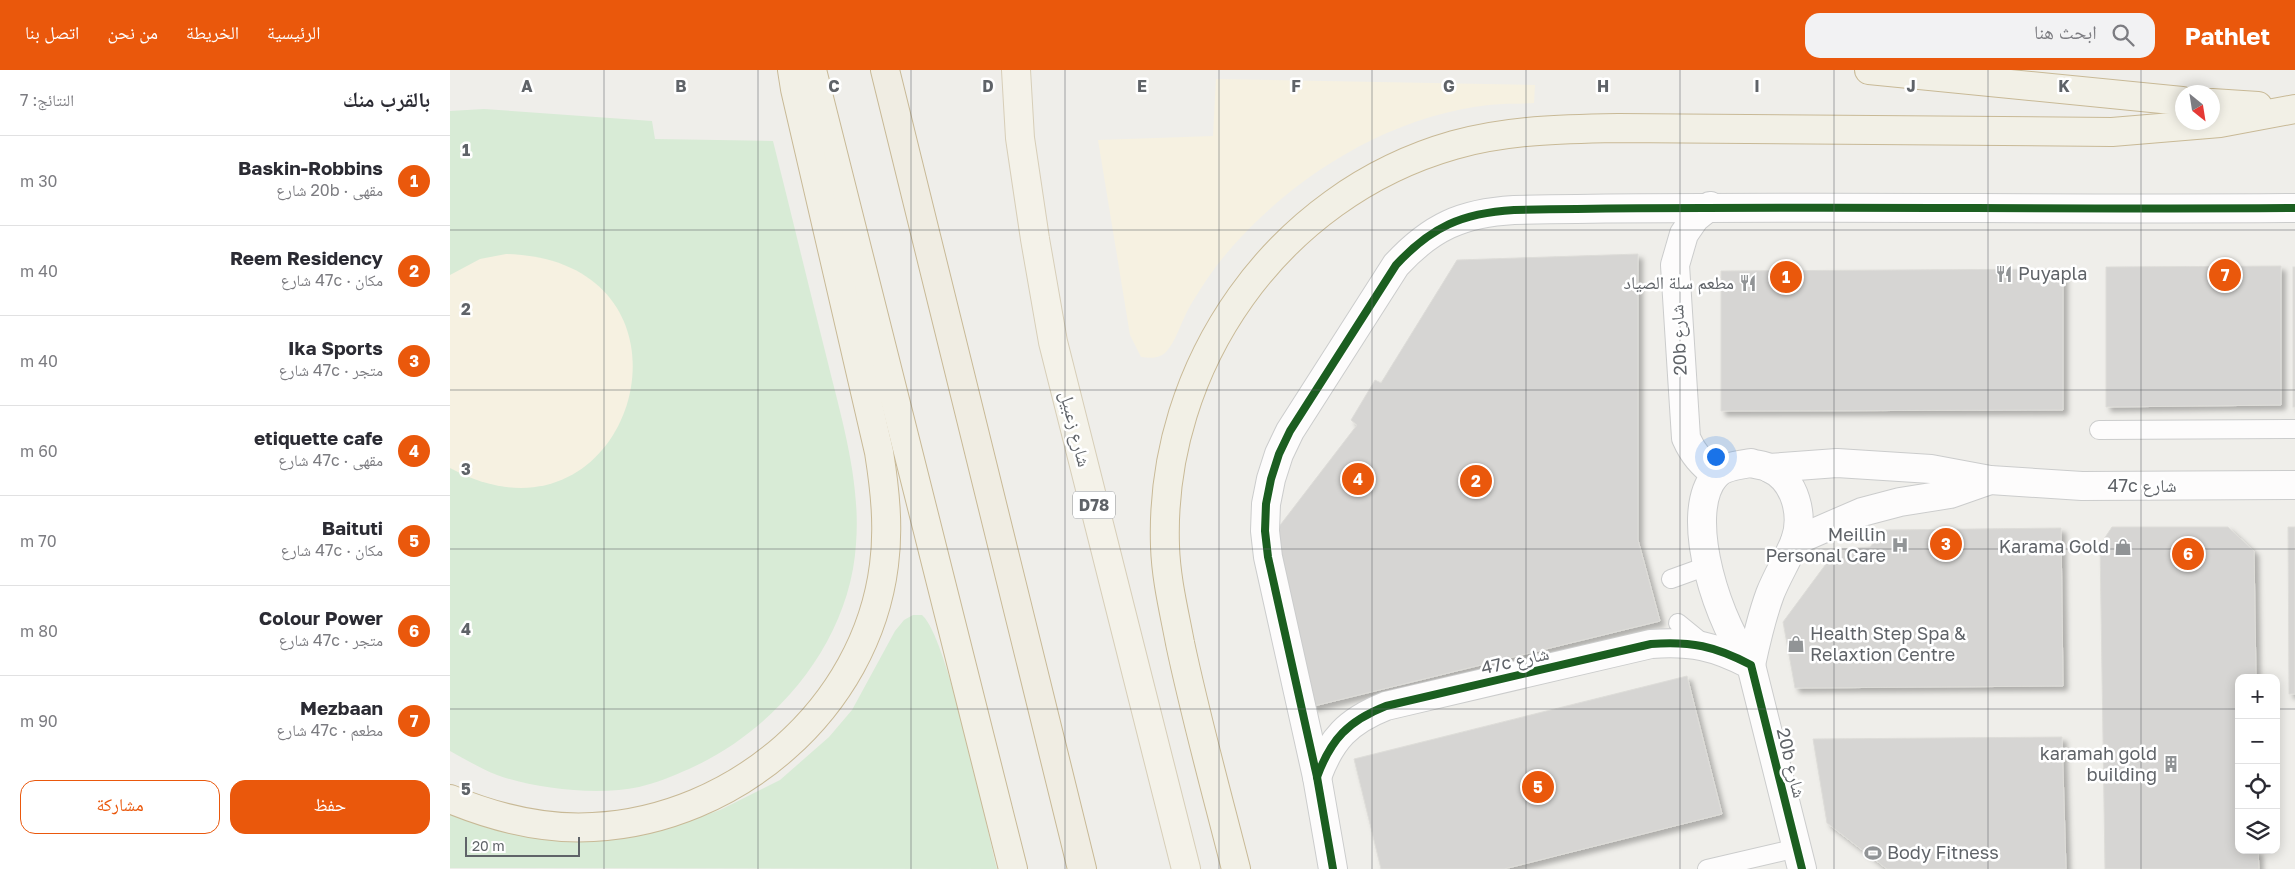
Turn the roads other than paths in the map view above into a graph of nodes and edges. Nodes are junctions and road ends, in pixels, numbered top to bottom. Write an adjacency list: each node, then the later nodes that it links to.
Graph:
1 (792, 70): 24 (highway)
2 (812, 70): 26 (highway)
3 (885, 70): 27 (highway)
4 (1016, 70): 28 (main road, شارع زعبيل / D78)
5 (1869, 70): 6 (highway)
6 (2175, 100)
7 (2220, 104): 8 (highway)
8 (2295, 109): 29 (highway)
9 (1710, 206): 10 (street); 14 (street, 20b شارع); 23 (street)
10 (2295, 208)
11 (2295, 429): 12 (lane)
12 (2099, 430)
13 (1769, 468): 14 (street, 47c شارع); 15 (street, 47c شارع); 17 (street)
14 (1716, 475): 18 (street)
15 (1990, 480): 16 (street, 47c شارع); 17 (street, 47c شارع)
16 (2295, 485)
17 (1795, 541): 22 (street)
18 (1707, 566): 19 (lane); 22 (street)
19 (1672, 579)
20 (1678, 623): 21 (lane)
21 (1706, 646): 22 (street, 47c شارع); 23 (street, 47c شارع)
22 (1751, 664): 25 (street, 20b شارع)
23 (1317, 777): 30 (street)
24 (450, 799)
25 (1800, 859): 31 (lane)
26 (1014, 869)
27 (1082, 869)
28 (1186, 869)
29 (1236, 869)
30 (1333, 869)
31 (1707, 869)

